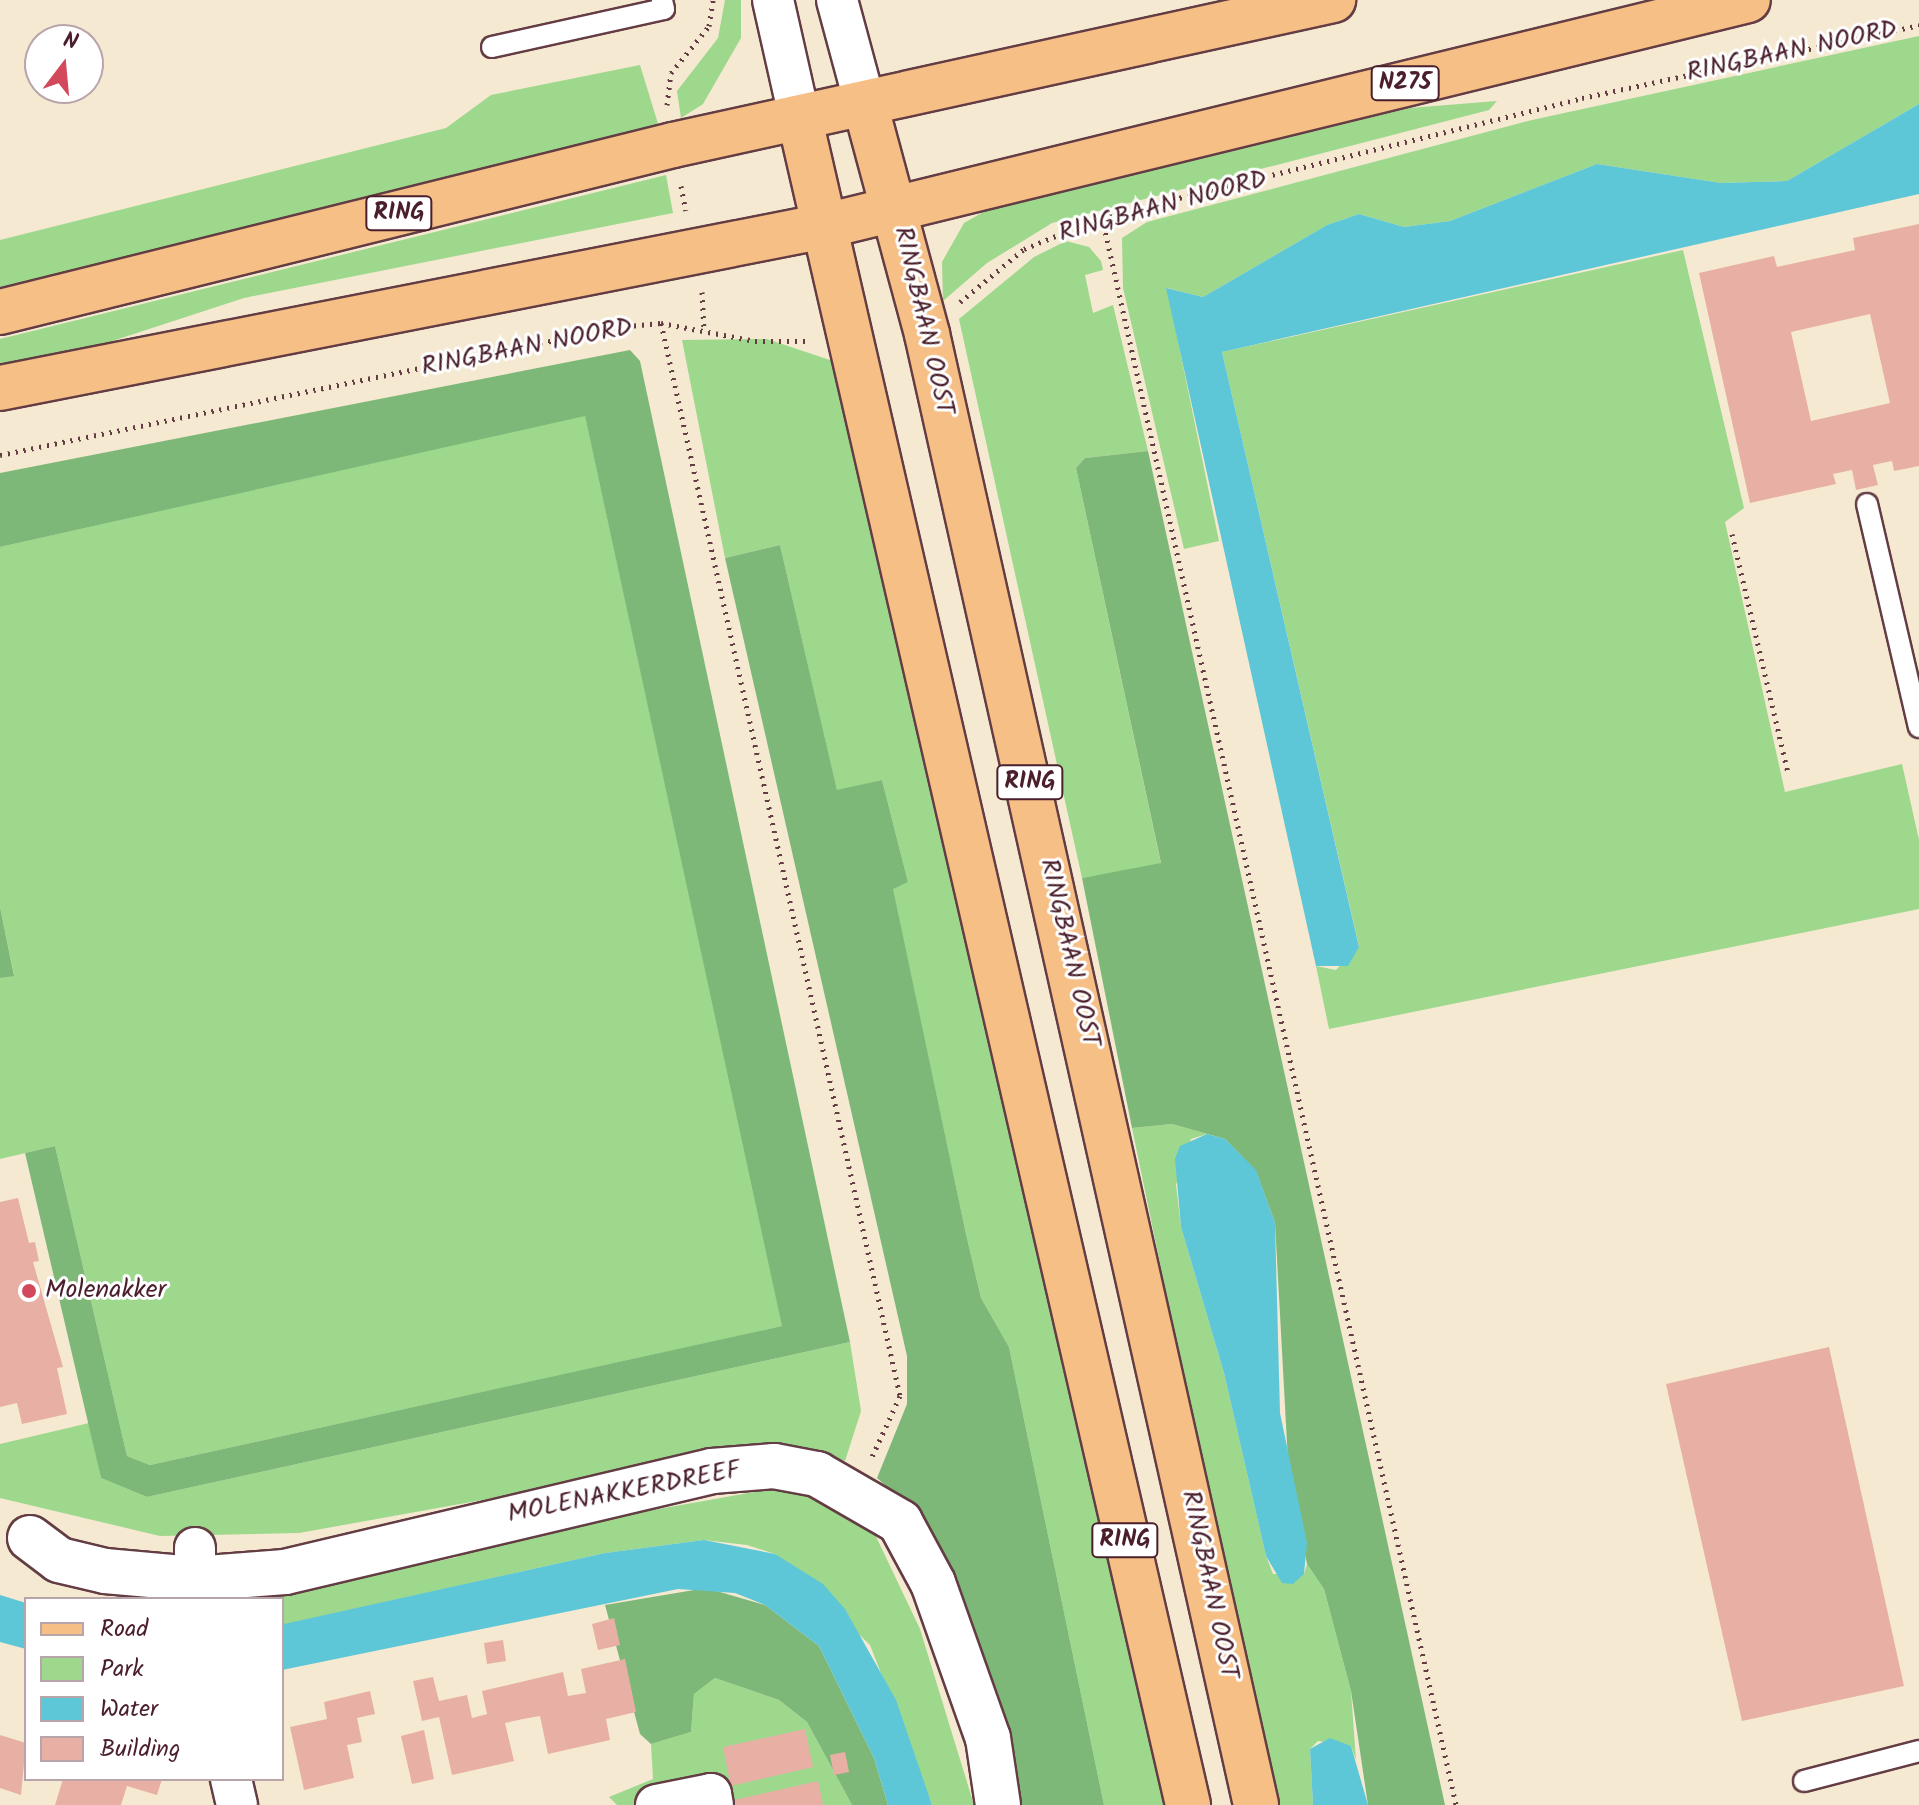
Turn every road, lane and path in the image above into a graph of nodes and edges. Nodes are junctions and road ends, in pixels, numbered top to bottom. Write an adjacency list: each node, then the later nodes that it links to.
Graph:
1 (662, 0): 7 (lane)
2 (773, 0): 9 (street)
3 (837, 0): 8 (street)
4 (1333, 0): 8 (main road)
5 (1748, 0): 10 (main road, N275)
6 (1919, 25): 11 (path, RINGBAAN NOORD)
7 (492, 47)
8 (865, 104): 9 (main road, RING); 10 (main road, RINGBAAN OOST / RING)
9 (800, 120): 12 (main road, RING); 13 (main road, RING)
10 (896, 209): 12 (main road); 14 (main road, RINGBAAN OOST / RING)
11 (1102, 217): 14 (path, RINGBAAN NOORD); 35 (path)
12 (825, 226): 16 (main road, RING); 17 (main road)
13 (0, 312)
14 (922, 313): 34 (main road, RINGBAAN OOST / RING)
15 (661, 323): 16 (path, RINGBAAN NOORD); 18 (path, RINGBAAN NOORD); 23 (path)
16 (850, 330): 33 (main road, RING)
17 (0, 388)
18 (0, 455)
19 (1867, 504): 21 (lane)
20 (1732, 534): 22 (path)
21 (1919, 727)
22 (1788, 772)
23 (852, 1489): 25 (street, MOLENAKKERDREEF); 32 (street, MOLENAKKERDREEF)
24 (15, 1534): 25 (street, MOLENAKKERDREEF)
25 (194, 1575)
26 (1919, 1751): 28 (lane)
27 (231, 1781): 29 (street)
28 (1804, 1781)
29 (237, 1805)
30 (656, 1805): 31 (street)
31 (713, 1805)
32 (998, 1805)
33 (1188, 1805)
34 (1256, 1805)
35 (1456, 1805)

